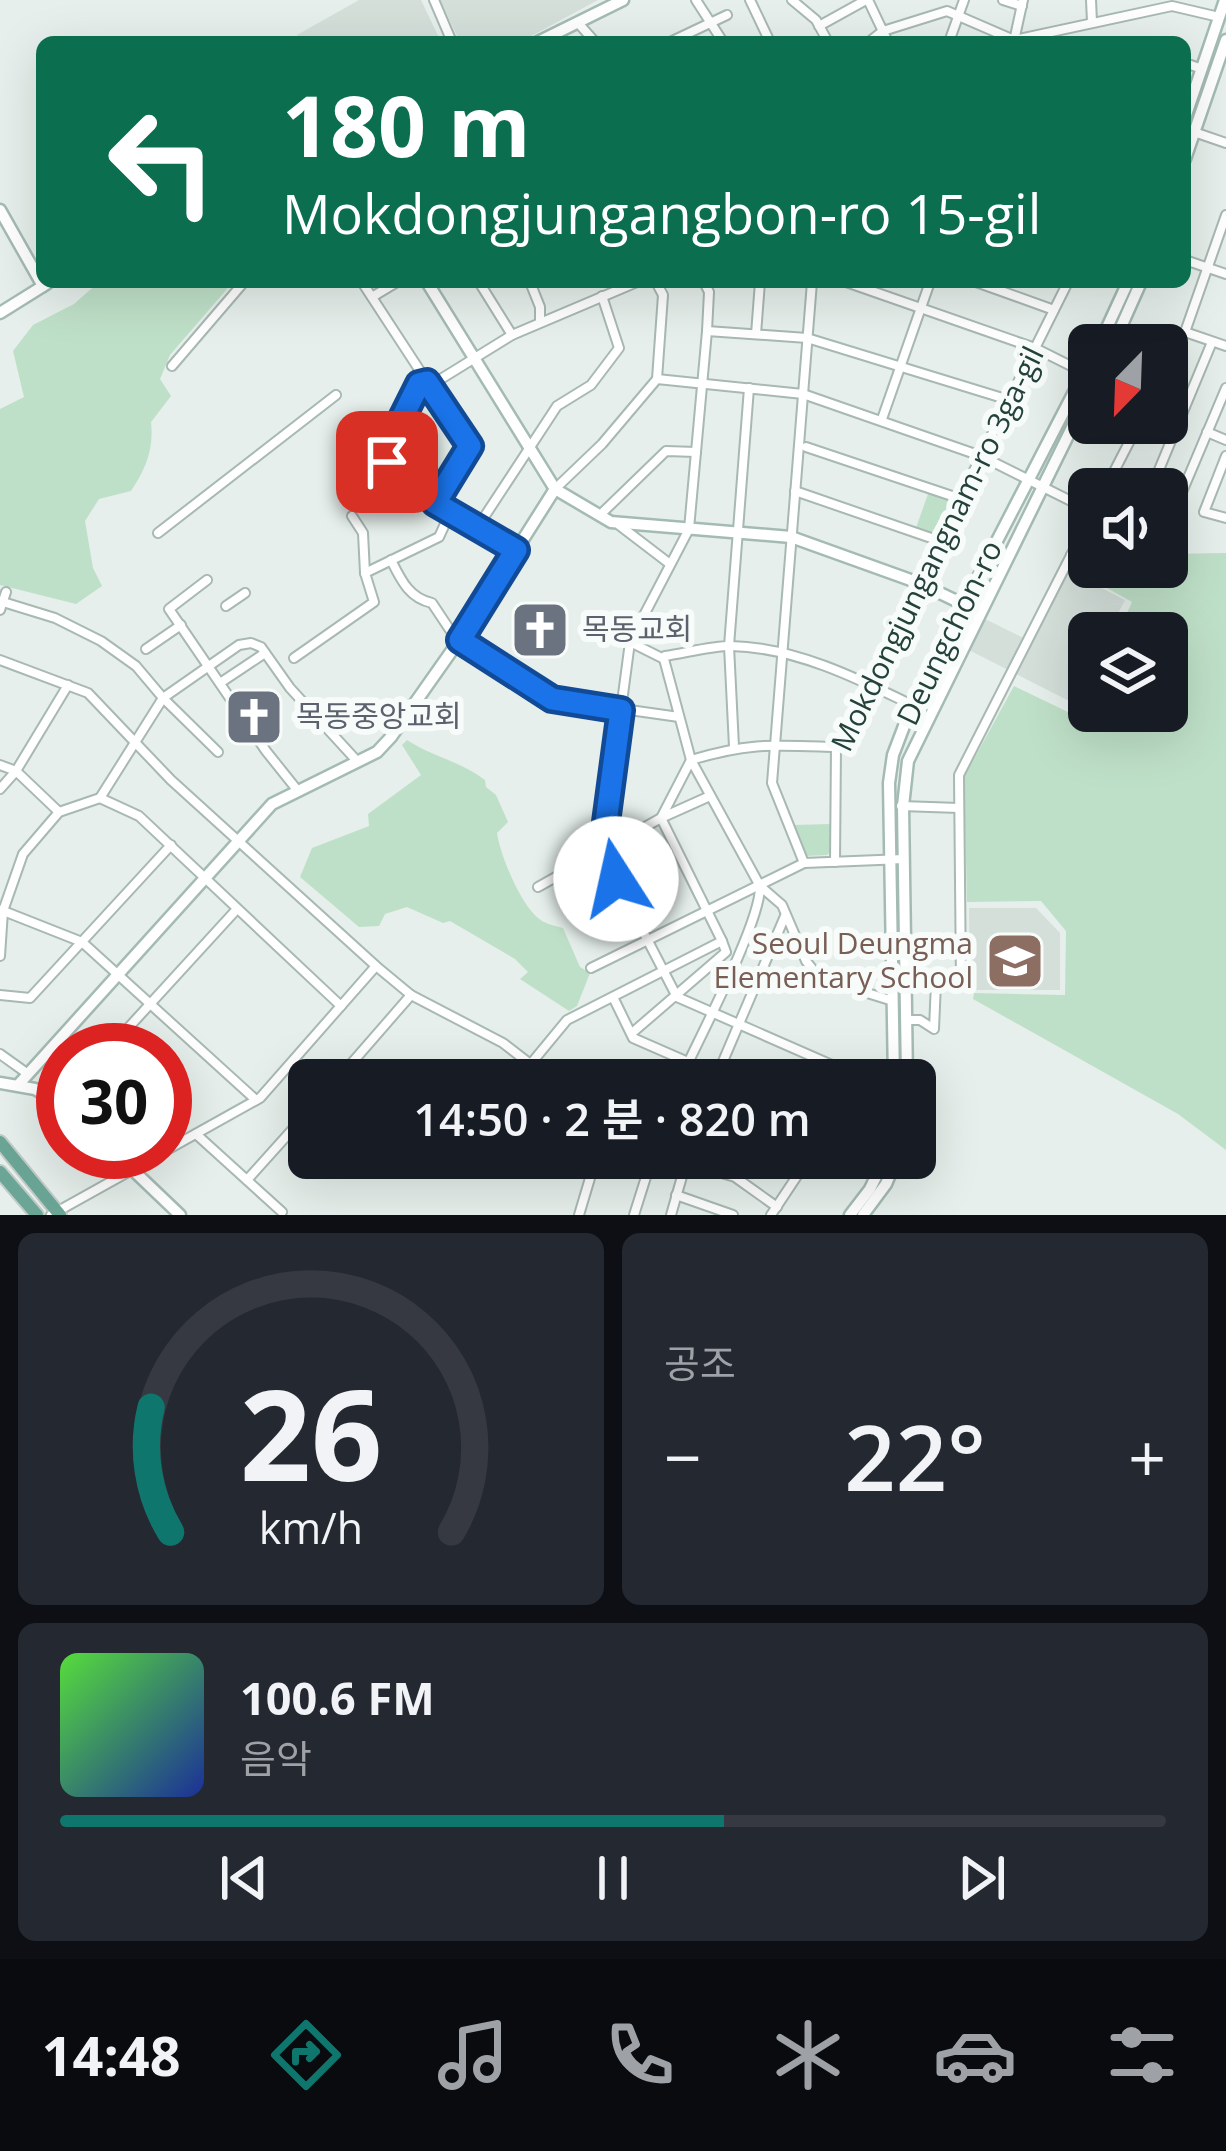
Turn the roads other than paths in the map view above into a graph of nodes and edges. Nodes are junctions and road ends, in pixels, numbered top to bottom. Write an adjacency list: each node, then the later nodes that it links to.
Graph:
1 (434, 0): 23 (street)
2 (623, 0): 20 (main road)
3 (696, 0): 18 (street)
4 (750, 0): 28 (street)
5 (792, 0): 21 (street)
6 (964, 0): 14 (street)
7 (1003, 0): 12 (street)
8 (1090, 0): 19 (street)
9 (1122, 0): 16 (street)
10 (1225, 0): 17 (main road)
11 (870, 1): 21 (street); 22 (street)
12 (1022, 3): 34 (street)
13 (1173, 3): 16 (street); 17 (street)
14 (959, 14): 22 (street); 32 (street); 33 (street)
15 (728, 15): 18 (street)
16 (1116, 17): 19 (street)
17 (1219, 17): 38 (main road)
18 (712, 21): 26 (street); 27 (street)
19 (1092, 22): 35 (street)
20 (579, 24): 24 (main road); 25 (street)
21 (819, 26): 29 (street)
22 (883, 31): 30 (street); 31 (street)
23 (449, 36)
24 (552, 36)
25 (590, 36)
26 (682, 36)
27 (720, 36)
28 (769, 36)
29 (824, 36)
30 (877, 36)
31 (885, 36)
32 (951, 36)
33 (1004, 36)
34 (1015, 36)
35 (1035, 36)
36 (1226, 40): 40 (main road)
37 (1191, 65): 38 (street)
38 (1202, 69): 39 (main road)
39 (1191, 101)
40 (1194, 132): 41 (main road); 42 (street)
41 (1191, 141)
42 (1226, 143)
43 (0, 210): 46 (main road)
44 (1226, 214): 47 (street)
45 (1191, 262): 47 (street)
46 (36, 268)
47 (1208, 268): 48 (street); 75 (street)
48 (1226, 274)
49 (40, 288): 71 (main road)
50 (239, 288): 87 (street)
51 (366, 288): 68 (street)
52 (387, 288): 68 (street)
53 (432, 288): 84 (main road)
54 (483, 288): 78 (street)
55 (532, 288): 72 (street)
56 (622, 288): 67 (street)
57 (659, 288): 88 (street)
58 (707, 288): 76 (street)
59 (760, 288): 79 (street)
60 (811, 288): 80 (street)
61 (863, 288): 69 (street)
62 (928, 288): 69 (street)
63 (993, 288): 70 (street, Mokdongjungangnam-ro 3ga-gil)
64 (1065, 288): 70 (street, Mokdongjungangnam-ro 3ga-gil)
65 (1125, 288): 73 (main road)
66 (1139, 288): 74 (main road)
67 (602, 296): 72 (street); 101 (street)
68 (372, 297): 89 (street)
69 (921, 309): 83 (street); 86 (street)
70 (1054, 310): 83 (street, Mokdongjungangnam-ro 3ga-gil)
71 (0, 313)
72 (539, 322): 78 (street)
73 (1109, 324)
74 (1123, 324)
75 (1188, 324)
76 (707, 331): 79 (street); 90 (street)
77 (1188, 333): 81 (street)
78 (512, 334): 84 (street)
79 (756, 334): 80 (street)
80 (807, 338): 86 (street); 93 (street)
81 (1212, 342): 82 (street); 107 (street)
82 (1226, 346)
83 (1035, 348): 85 (street); 95 (street, Mokdongjungangnam-ro 3ga-gil)
84 (474, 358): 89 (street); 101 (main road)
85 (1068, 362)
86 (901, 365): 95 (street); 97 (street)
87 (172, 366)
88 (657, 380): 90 (street); 111 (street)
89 (427, 382): 106 (street); 115 (street)
90 (702, 384): 91 (street); 103 (street)
91 (749, 388): 93 (street); 123 (street)
92 (1226, 388): 98 (street)
93 (803, 394): 97 (street); 112 (street)
94 (336, 395): 122 (street)
95 (1009, 400): 104 (street, Mokdongjungangnam-ro 3ga-gil)
96 (1068, 404): 108 (main road, Deungchon-ro)
97 (882, 419): 104 (street)
98 (1207, 432): 100 (street); 109 (street)
99 (1068, 435): 110 (main road, Deungchon-ro)
100 (1226, 440)
101 (528, 447): 111 (main road); 120 (street)
102 (806, 447): 113 (street)
103 (696, 452): 116 (street); 121 (street)
104 (981, 456): 108 (street); 113 (street, Mokdongjungangnam-ro 3ga-gil)
105 (1226, 456): 118 (street)
106 (387, 462)
107 (1160, 468)
108 (1027, 478): 110 (street); 135 (main road, Deungchon-ro)
109 (1188, 478)
110 (1043, 485): 114 (street); 137 (main road, Deungchon-ro)
111 (555, 489): 116 (main road); 126 (main road)
112 (794, 491): 124 (street); 125 (street)
113 (958, 498): 125 (street, Mokdongjungangnam-ro 3ga-gil)
114 (1068, 499)
115 (451, 513): 120 (street); 127 (street)
116 (600, 515): 119 (main road)
117 (352, 517): 130 (street)
118 (1226, 518)
119 (615, 522): 121 (main road); 129 (street)
120 (477, 528): 126 (street)
121 (689, 529): 123 (main road); 129 (street)
122 (158, 533)
123 (739, 533): 124 (main road); 141 (street)
124 (791, 537): 132 (main road); 144 (street)
125 (937, 540): 132 (street, Mokdongjungangnam-ro 3ga-gil)
126 (516, 550): 139 (main road)
127 (391, 560): 130 (street); 139 (street)
128 (1068, 561): 170 (street)
129 (670, 564): 140 (street)
130 (365, 573): 145 (street)
131 (207, 580): 138 (street)
132 (916, 581): 135 (main road); 150 (street, Mokdongjungangnam-ro 3ga-gil)
133 (245, 592): 136 (street)
134 (3, 602): 152 (street)
135 (964, 604): 137 (main road); 153 (main road, Deungchon-ro)
136 (226, 606)
137 (979, 613): 169 (main road, Deungchon-ro)
138 (181, 626): 142 (street); 148 (street)
139 (459, 641): 154 (street); 162 (main road)
140 (630, 642): 146 (street); 154 (street)
141 (729, 646): 144 (street); 146 (street); 158 (street)
142 (146, 649)
143 (266, 653): 148 (street); 149 (street); 162 (street)
144 (783, 653): 150 (street); 156 (street)
145 (294, 658)
146 (664, 659): 155 (street)
147 (0, 660): 151 (street)
148 (208, 665): 149 (street); 152 (street)
149 (220, 683): 166 (street)
150 (868, 683): 153 (street); 159 (street, Mokdongjungangnam-ro 3ga-gil)
151 (68, 685): 157 (street); 164 (street)
152 (163, 698): 157 (street); 160 (street)
153 (912, 705): 169 (main road, Deungchon-ro)
154 (621, 710): 155 (street); 175 (street)
155 (679, 717): 161 (street)
156 (774, 743): 158 (street); 159 (street); 178 (street)
157 (135, 745): 168 (street); 173 (street)
158 (734, 747): 161 (street)
159 (836, 747): 177 (street, Mokdongjungangnam-ro 3ga-gil)
160 (218, 752)
161 (691, 760): 167 (street); 172 (street)
162 (358, 762): 166 (main road)
163 (0, 765): 164 (street)
164 (16, 771): 165 (street); 171 (street)
165 (0, 789)
166 (298, 790): 173 (main road)
167 (710, 796): 172 (street); 180 (street)
168 (100, 798): 171 (street); 174 (street)
169 (897, 806): 170 (street); 176 (main road, Deungchon-ro)
170 (959, 808): 195 (street)
171 (59, 812): 183 (street)
172 (661, 818): 175 (street); 184 (street)
173 (239, 840): 179 (main road); 190 (street)
174 (171, 845): 179 (street); 187 (street)
175 (602, 852): 181 (street); 186 (street)
176 (897, 860): 177 (street); 191 (main road, Deungchon-ro); 200 (main road, Deungchon-ro)
177 (836, 862): 178 (street)
178 (804, 863): 180 (street)
179 (206, 878): 182 (street); 194 (main road)
180 (760, 886): 184 (street); 185 (street); 203 (street)
181 (538, 887)
182 (237, 908): 201 (street); 202 (street)
183 (2, 910): 187 (street); 189 (street)
184 (706, 911): 186 (street); 188 (street)
185 (786, 914): 200 (street); 206 (street)
186 (648, 940): 192 (street); 193 (street)
187 (82, 941): 194 (street); 196 (street)
188 (722, 941): 193 (street); 199 (street)
189 (0, 956)
190 (376, 966): 197 (street); 202 (street)
191 (906, 967): 195 (street); 204 (main road, Deungchon-ro)
192 (590, 968)
193 (663, 970): 198 (street); 199 (street)
194 (118, 974): 201 (street); 218 (main road)
195 (937, 983): 204 (street)
196 (0, 995)
197 (411, 995): 209 (street); 210 (street)
198 (613, 997): 207 (street); 211 (street)
199 (677, 997): 203 (street); 207 (street)
200 (892, 1000): 216 (main road, Deungchon-ro)
201 (150, 1004): 205 (street); 222 (street)
202 (341, 1006): 222 (street)
203 (711, 1012): 206 (street); 213 (street)
204 (906, 1020): 217 (main road, Deungchon-ro)
205 (133, 1023)
206 (739, 1024): 214 (street); 215 (street)
207 (631, 1033): 212 (street)
208 (0, 1054): 218 (street)
209 (355, 1059)
210 (524, 1059)
211 (535, 1059)
212 (681, 1059)
213 (689, 1059)
214 (724, 1059)
215 (810, 1059)
216 (893, 1059)
217 (907, 1059)
218 (30, 1075): 220 (main road)
219 (0, 1083): 220 (main road)
220 (19, 1084): 221 (main road)
221 (36, 1092)
222 (256, 1100): 223 (street)
223 (196, 1134): 225 (street); 237 (street)
224 (288, 1134): 237 (street)
225 (192, 1136)
226 (0, 1142): 241 (main road)
227 (0, 1172): 242 (main road)
228 (116, 1179): 241 (street)
229 (143, 1179): 243 (main road)
230 (590, 1179): 244 (street)
231 (645, 1179): 245 (street)
232 (681, 1179): 238 (street)
233 (737, 1179): 239 (street)
234 (795, 1179): 239 (street)
235 (875, 1179): 248 (main road)
236 (888, 1179): 249 (main road)
237 (247, 1180): 240 (street)
238 (676, 1195): 246 (street); 247 (street)
239 (774, 1211)
240 (282, 1212)
241 (56, 1214)
242 (37, 1215)
243 (180, 1215)
244 (579, 1215)
245 (634, 1215)
246 (670, 1215)
247 (733, 1215)
248 (850, 1215)
249 (863, 1215)

